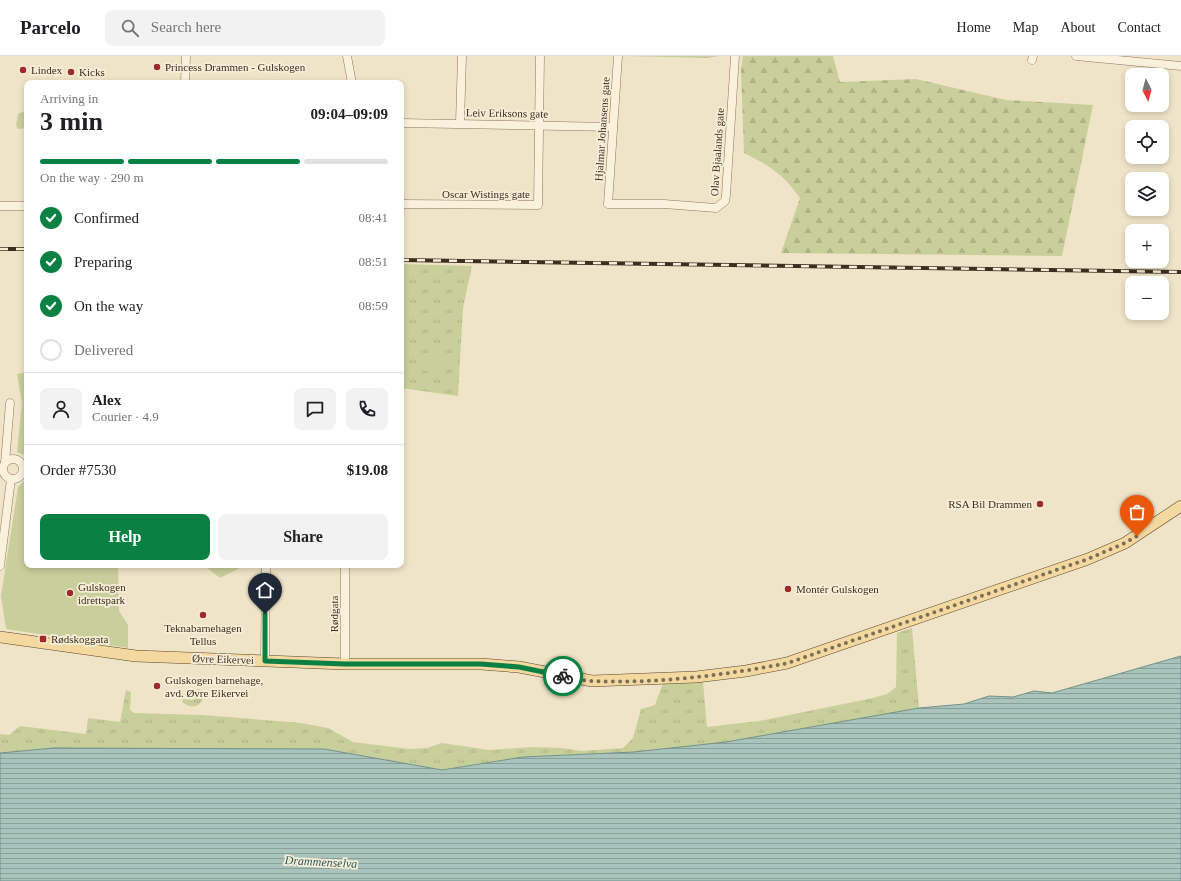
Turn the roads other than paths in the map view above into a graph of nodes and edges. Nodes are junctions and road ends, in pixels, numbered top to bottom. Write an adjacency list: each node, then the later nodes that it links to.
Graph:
1 (186, 56): 9 (street)
2 (347, 56): 10 (street)
3 (462, 56): 12 (street)
4 (540, 56): 13 (street)
5 (618, 56): 14 (street, Hjalmar Johansens gate)
6 (735, 56): 16 (street, Olav Bjaalands gate)
7 (1076, 56): 8 (street)
8 (1181, 66)
9 (185, 80)
10 (351, 80)
11 (404, 123): 12 (street, Leiv Eriksons gate)
12 (460, 123): 13 (street, Leiv Eriksons gate)
13 (539, 124): 14 (street, Leiv Eriksons gate); 15 (street, Oscar Wistings gate)
14 (613, 127): 16 (street, Hjalmar Johansens gate)
15 (404, 204)
16 (608, 204)
17 (0, 206): 18 (street)
18 (24, 206)
19 (10, 403): 20 (street)
20 (5, 463): 21 (street); 21 (street)
21 (11, 479): 23 (street)
22 (1181, 506): 28 (main road, Øvre Eikervei)
23 (0, 566)
24 (266, 568): 27 (street)
25 (346, 568): 28 (street, Rødgata)
26 (0, 637): 27 (main road, Øvre Eikervei)
27 (265, 661): 28 (main road, Øvre Eikervei)
28 (345, 664)

